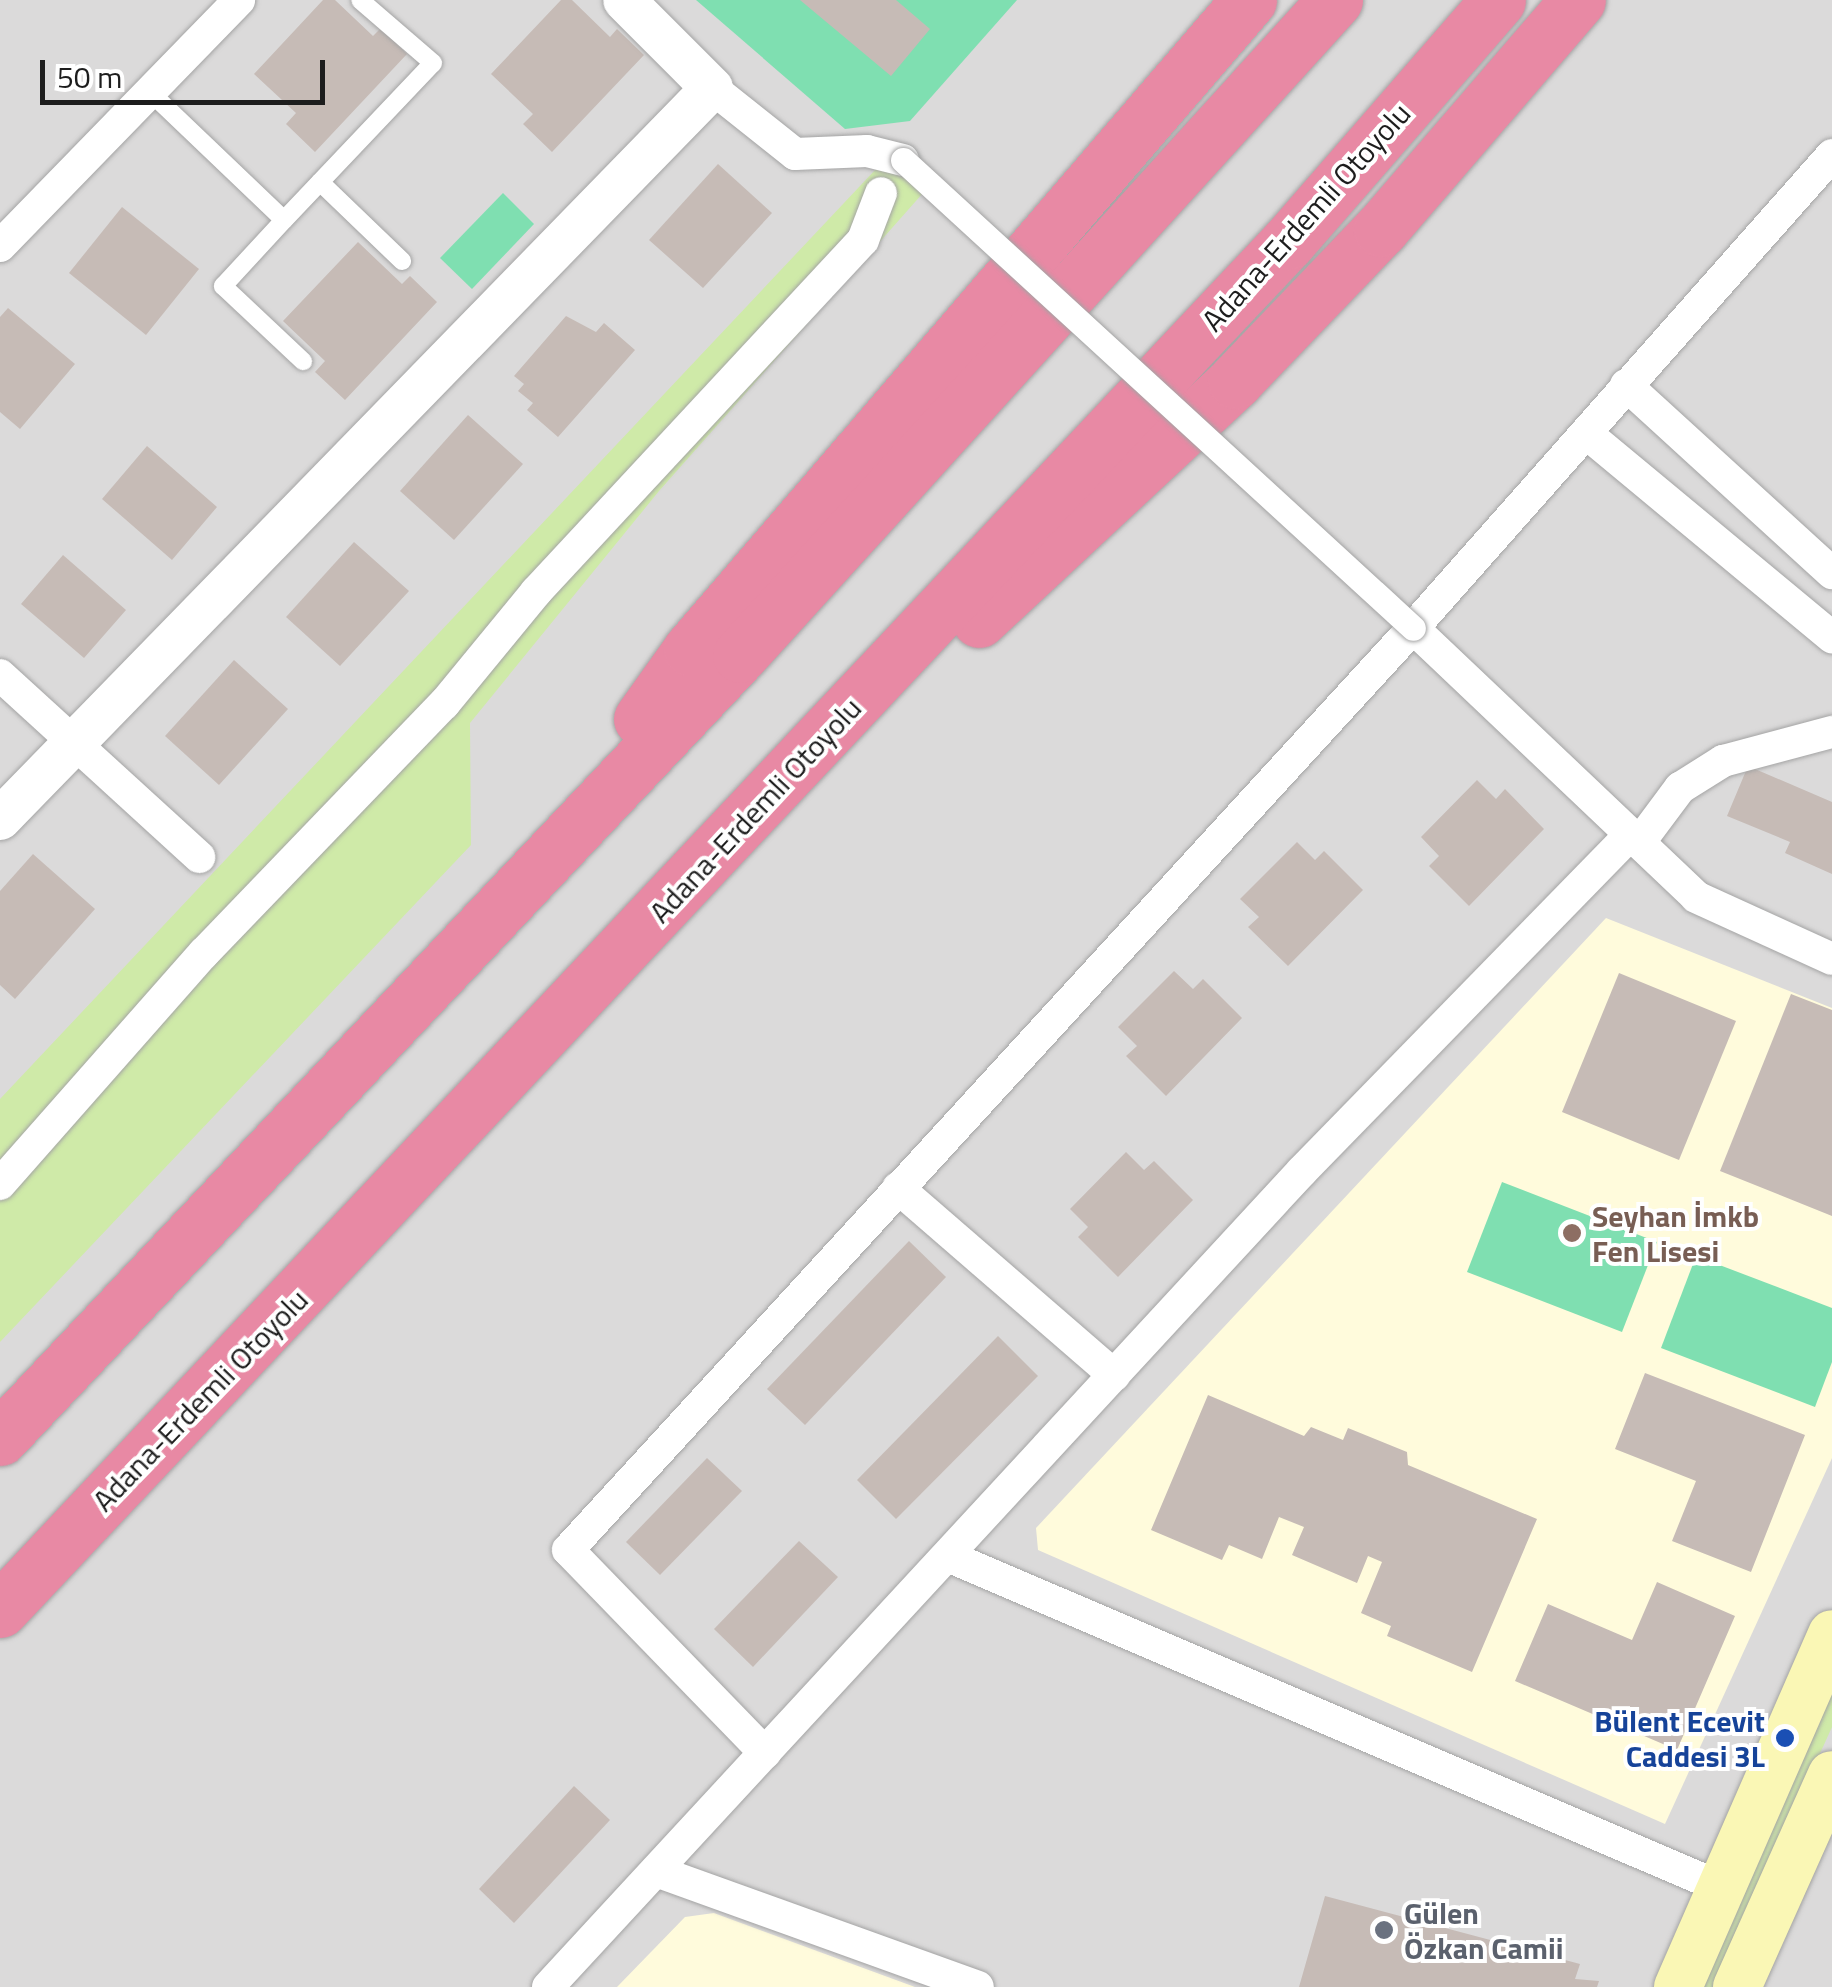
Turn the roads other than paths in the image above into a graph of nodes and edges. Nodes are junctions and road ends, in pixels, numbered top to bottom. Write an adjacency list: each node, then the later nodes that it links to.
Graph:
1 (239, 0): 9 (street)
2 (360, 0): 12 (lane)
3 (624, 0): 8 (street)
4 (1249, 0): 29 (highway)
5 (1336, 0): 29 (highway)
6 (1498, 0): 31 (highway, Adana-Erdemli Otoyolu)
7 (1578, 0): 31 (highway)
8 (712, 88): 11 (street); 25 (street)
9 (150, 92): 14 (lane); 15 (street)
10 (1832, 155): 18 (street)
11 (904, 160): 21 (street, bridge)
12 (320, 182): 14 (lane); 16 (lane)
13 (881, 193): 32 (street)
14 (284, 220): 17 (lane)
15 (0, 246)
16 (402, 261)
17 (303, 361)
18 (1626, 385): 19 (street); 20 (street)
19 (1586, 433): 21 (street); 22 (street)
20 (1832, 573)
21 (1413, 628): 27 (street); 33 (street)
22 (1832, 637)
23 (0, 676): 25 (street)
24 (1832, 732): 27 (street)
25 (74, 744): 26 (street); 28 (street)
26 (0, 818)
27 (1634, 839): 30 (street); 34 (street)
28 (199, 856)
29 (495, 917): 35 (highway)
30 (1832, 959)
31 (614, 960): 37 (highway, Adana-Erdemli Otoyolu)
32 (0, 1184)
33 (898, 1188): 34 (street); 39 (street)
34 (1114, 1375): 36 (street)
35 (0, 1438)
36 (950, 1558): 39 (street); 42 (street)
37 (0, 1610)
38 (1832, 1634): 42 (main road)
39 (765, 1753): 41 (street)
40 (1832, 1775): 46 (main road)
41 (656, 1871): 43 (street); 44 (street)
42 (1718, 1886): 45 (main road)
43 (548, 1987)
44 (978, 1987)
45 (1678, 1987)
46 (1736, 1987)

